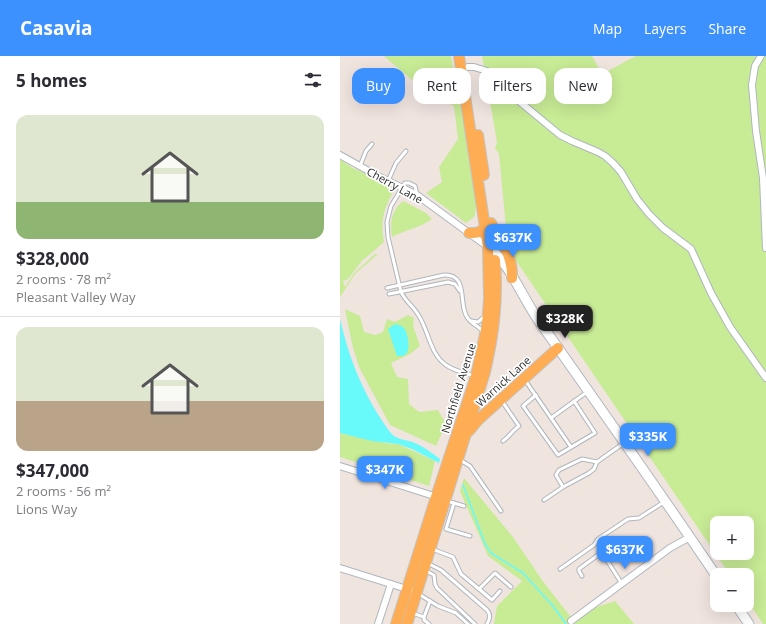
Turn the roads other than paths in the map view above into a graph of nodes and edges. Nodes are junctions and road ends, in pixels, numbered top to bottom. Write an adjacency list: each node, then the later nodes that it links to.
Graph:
1 (459, 56): 11 (main road, Northfield Avenue)
2 (466, 56): 4 (main road, Northfield Avenue)
3 (761, 56): 13 (street)
4 (468, 67): 11 (main road, Northfield Avenue); 26 (street)
5 (372, 144): 8 (lane)
6 (406, 151): 9 (lane)
7 (340, 155): 8 (street, Cherry Lane)
8 (360, 166): 9 (street, Cherry Lane)
9 (388, 181): 10 (street, Cherry Lane)
10 (402, 187): 12 (street, Cherry Lane); 16 (lane)
11 (488, 225): 12 (main road); 14 (main road, Northfield Avenue); 15 (main road)
12 (469, 233): 14 (street, Cherry Lane)
13 (766, 248)
14 (491, 249): 15 (main road); 21 (main road, Northfield Avenue); 32 (main road, Northfield Avenue)
15 (512, 278): 24 (main road)
16 (399, 285): 17 (lane); 18 (lane); 19 (lane)
17 (388, 288)
18 (401, 292): 19 (lane); 20 (lane); 25 (lane)
19 (461, 293): 22 (lane)
20 (389, 294)
21 (489, 298): 22 (lane); 23 (main road, Northfield Avenue)
22 (471, 321): 23 (lane)
23 (485, 337): 25 (main road, Northfield Avenue)
24 (558, 348): 27 (main road, Warnick Lane); 28 (main road)
25 (476, 376): 32 (main road, Northfield Avenue)
26 (766, 378)
27 (524, 379): 29 (lane); 30 (main road, Warnick Lane)
28 (589, 391): 31 (lane); 36 (main road)
29 (536, 396): 33 (lane); 37 (lane)
30 (500, 400): 34 (main road, Warnick Lane); 35 (lane)
31 (574, 401): 33 (lane); 37 (lane)
32 (467, 417): 34 (main road, Northfield Avenue); 42 (main road, Northfield Avenue)
33 (551, 418): 37 (lane)
34 (466, 434): 38 (main road, Northfield Avenue)
35 (503, 441)
36 (625, 442): 39 (lane); 44 (main road)
37 (571, 447)
38 (458, 459): 42 (main road, Northfield Avenue); 46 (lane)
39 (597, 462): 41 (lane); 41 (lane)
40 (340, 466): 42 (street)
41 (563, 487): 43 (lane)
42 (445, 500): 45 (lane); 47 (lane); 49 (main road, Northfield Avenue); 61 (main road, Northfield Avenue)
43 (544, 500)
44 (665, 501): 48 (main road); 53 (lane)
45 (464, 506)
46 (501, 511)
47 (470, 536)
48 (690, 537): 52 (main road); 58 (street)
49 (431, 548): 50 (main road, Northfield Avenue); 60 (lane)
50 (425, 567): 54 (lane); 55 (lane); 63 (main road, Northfield Avenue)
51 (340, 568): 57 (street)
52 (711, 568)
53 (560, 569)
54 (443, 572): 55 (lane); 75 (lane)
55 (435, 576): 74 (lane)
56 (582, 576): 58 (lane)
57 (391, 584): 61 (street); 69 (street)
58 (622, 584): 68 (street)
59 (510, 587): 60 (lane)
60 (479, 588): 62 (lane)
61 (407, 589): 63 (street); 70 (main road, Northfield Avenue)
62 (500, 591)
63 (417, 593): 64 (lane); 66 (main road, Northfield Avenue)
64 (430, 601): 67 (lane); 73 (lane)
65 (741, 612): 76 (main road)
66 (410, 613): 67 (lane); 71 (main road, Northfield Avenue)
67 (424, 617): 72 (lane)
68 (569, 623)
69 (378, 624)
70 (396, 624)
71 (407, 624)
72 (429, 624)
73 (468, 624)
74 (475, 624)
75 (487, 624)
76 (749, 624)

